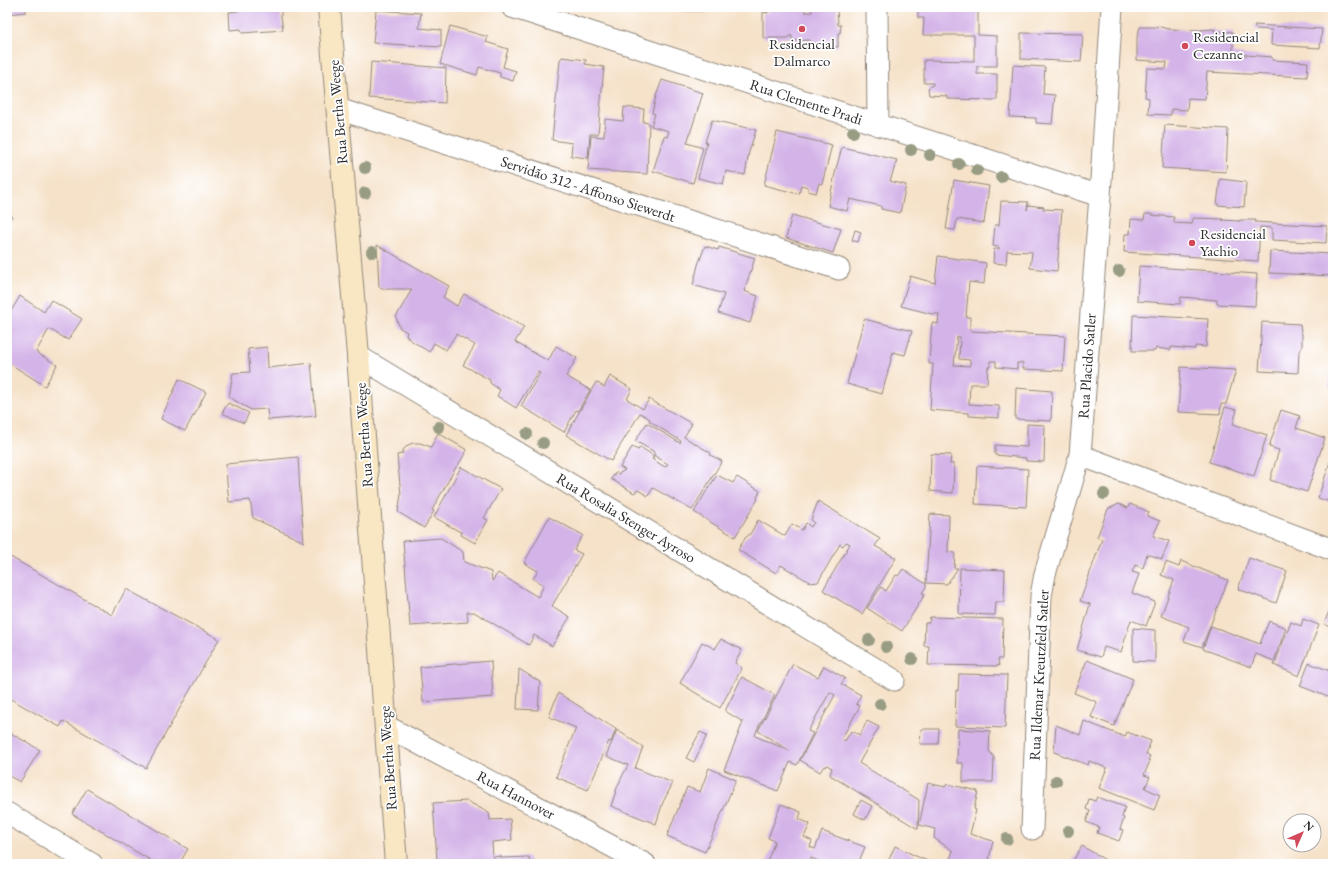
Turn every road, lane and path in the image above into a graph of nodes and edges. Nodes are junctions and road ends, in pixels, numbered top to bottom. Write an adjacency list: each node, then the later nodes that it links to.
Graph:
1 (330, 7): 5 (main road, Rua Bertha Weege)
2 (512, 7): 6 (street, Rua Clemente Pradi)
3 (877, 7): 6 (street)
4 (1112, 7): 7 (street, Rua Placido Satler)
5 (338, 109): 8 (street, Servidão 312 - Affonso Siewerdt); 9 (main road, Rua Bertha Weege)
6 (878, 125): 7 (street, Rua Clemente Pradi)
7 (1100, 196): 10 (street, Rua Placido Satler)
8 (839, 269)
9 (358, 356): 12 (street, Rua Rosalia Stenger Ayroso); 13 (main road, Rua Bertha Weege)
10 (1080, 455): 11 (street); 15 (street, Rua Ildemar Kreutzfeld Satler)
11 (1333, 550)
12 (894, 680)
13 (386, 726): 17 (main road, Rua Bertha Weege); 18 (street, Rua Hannover)
14 (7, 813): 16 (street)
15 (1032, 829)
16 (92, 864)
17 (396, 864)
18 (645, 864)

